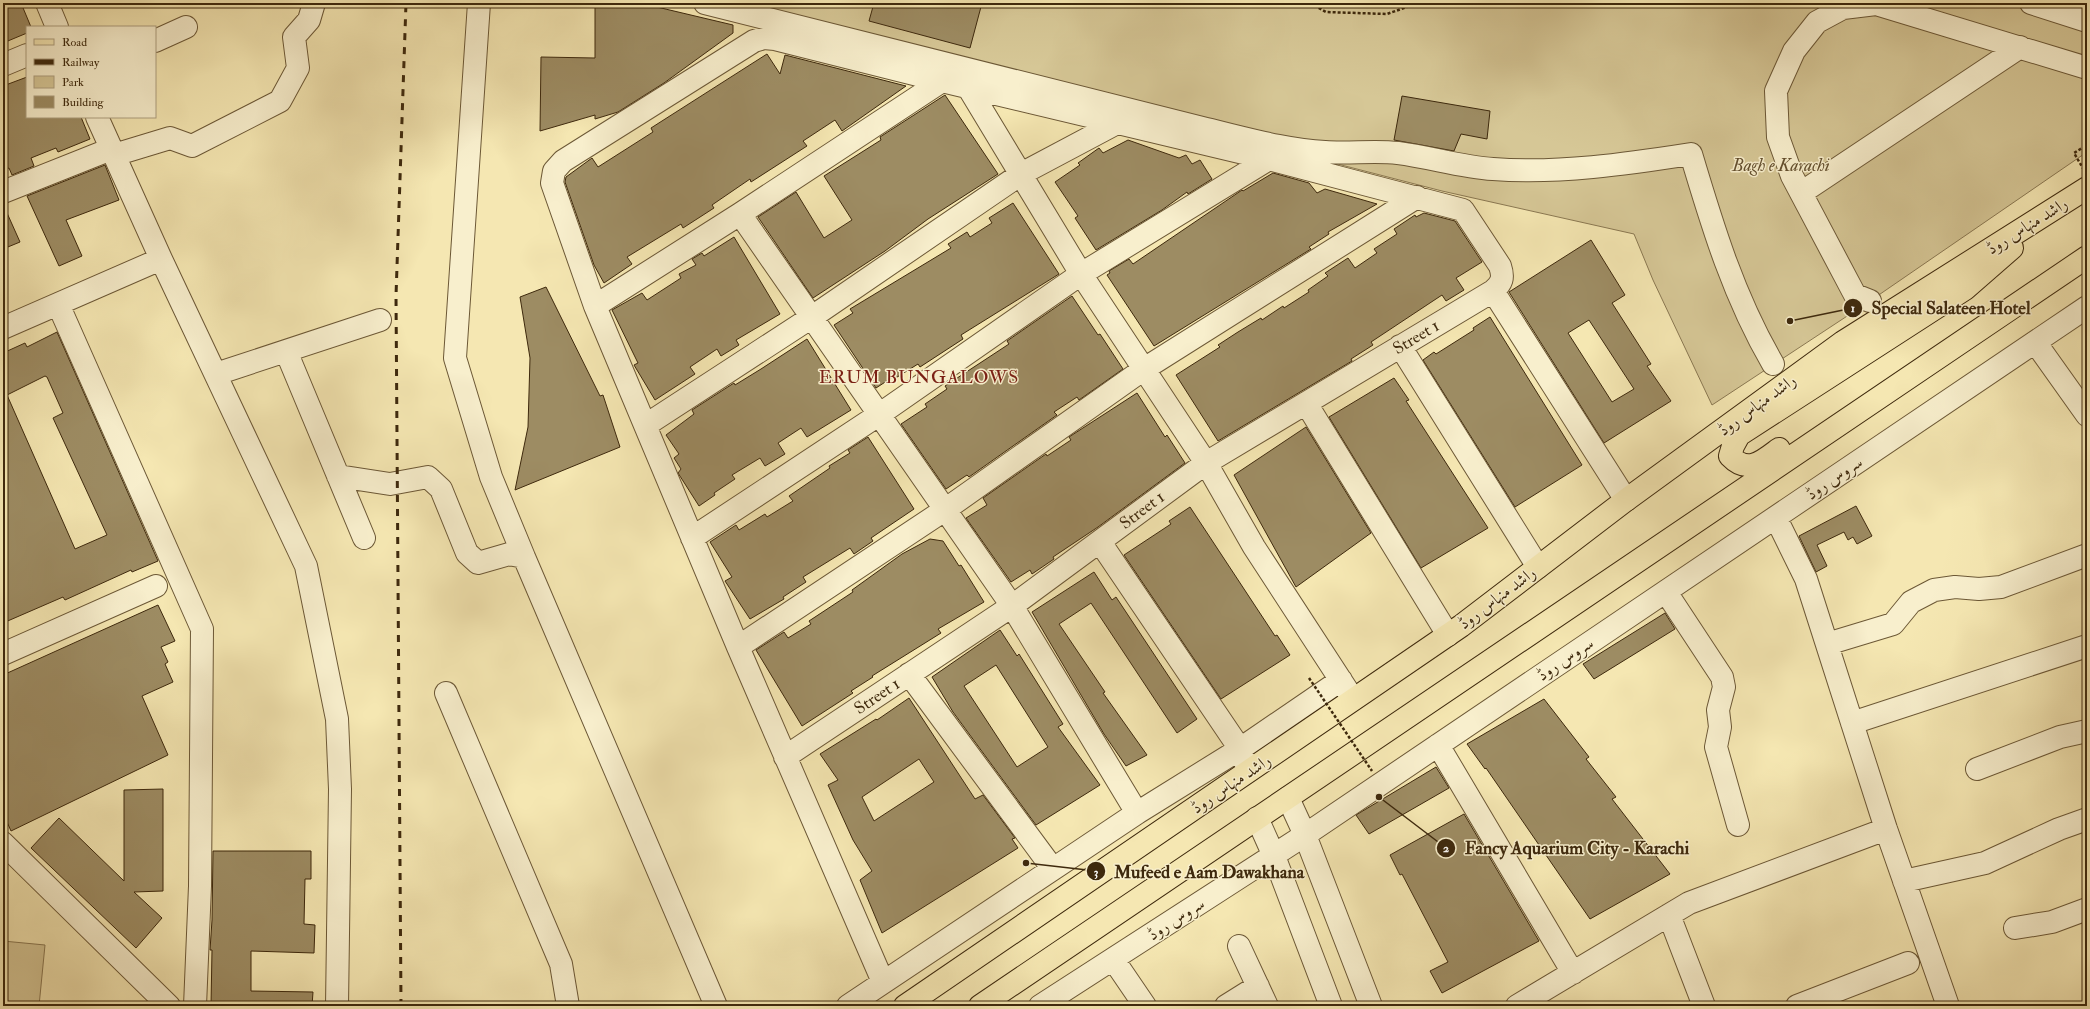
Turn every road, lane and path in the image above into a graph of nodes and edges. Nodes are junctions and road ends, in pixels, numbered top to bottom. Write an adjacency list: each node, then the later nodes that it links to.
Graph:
1 (47, 3): 9 (street)
2 (314, 3): 21 (street)
3 (479, 3): 61 (street)
4 (705, 3): 45 (street)
5 (1310, 3): 6 (path)
6 (1418, 3)
7 (2031, 3): 8 (street)
8 (2087, 21)
9 (58, 26)
10 (186, 27): 11 (street)
11 (156, 41)
12 (2020, 47): 15 (street); 26 (street); 26 (street)
13 (26, 55): 14 (street)
14 (3, 65)
15 (2087, 68)
16 (942, 81): 17 (street); 29 (street); 37 (street)
17 (968, 87): 19 (street); 23 (street)
18 (97, 118): 21 (street)
19 (1117, 123): 22 (street); 23 (street)
20 (2087, 145): 24 (path)
21 (113, 152): 25 (street); 31 (street)
22 (1269, 160): 28 (street); 32 (street)
23 (1021, 174): 32 (street); 39 (street)
24 (2087, 175)
25 (3, 192)
26 (1800, 193): 34 (street)
27 (2079, 193): 36 (main road); 54 (main road, راشد منہاس روڈ)
28 (1416, 197): 33 (street); 46 (street)
29 (740, 214): 37 (street); 39 (street)
30 (2087, 257): 36 (main road)
31 (162, 259): 35 (street); 47 (street)
32 (1081, 274): 46 (street); 50 (street)
33 (1498, 283): 43 (street, Street 1); 54 (street)
34 (1870, 301)
35 (58, 304): 41 (street); 105 (street)
36 (2019, 304): 84 (main road)
37 (595, 306): 51 (street)
38 (2087, 307): 42 (street, سروس روڈ)
39 (812, 317): 50 (street); 51 (street)
40 (380, 320): 44 (street)
41 (3, 328)
42 (2035, 342): 49 (street); 56 (street, سروس روڈ)
43 (1400, 346): 48 (street, Street 1); 62 (street)
44 (286, 351): 47 (street); 53 (street)
45 (1773, 364)
46 (1144, 369): 52 (street); 55 (street)
47 (216, 374): 106 (street)
48 (1306, 403): 52 (street, Street 1); 66 (street)
49 (2086, 411)
50 (880, 414): 55 (street); 58 (street)
51 (646, 425): 58 (street)
52 (1206, 463): 59 (street, Street 1); 73 (street)
53 (338, 476): 57 (street); 61 (street)
54 (1626, 500): 62 (main road, راشد منہاس روڈ)
55 (946, 509): 65 (street); 69 (street)
56 (1776, 518): 64 (street, سروس روڈ); 67 (street)
57 (364, 538)
58 (692, 538): 69 (street)
59 (1100, 542): 65 (street, Street 1); 79 (street)
60 (2087, 555): 67 (street)
61 (524, 558): 108 (street)
62 (1538, 567): 66 (main road, راشد منہاس روڈ)
63 (156, 586): 70 (street)
64 (1666, 592): 78 (street, سروس روڈ); 88 (street)
65 (1012, 606): 71 (street, Street 1); 85 (street)
66 (1448, 635): 75 (main road, راشد منہاس روڈ)
67 (1827, 644): 76 (street)
68 (2087, 646): 76 (street)
69 (738, 648): 80 (street)
70 (3, 654)
71 (910, 674): 80 (street, Street 1); 93 (street)
72 (1309, 678): 82 (path, bridge)
73 (1341, 680): 75 (street); 79 (street)
74 (446, 693): 107 (street)
75 (1353, 699): 83 (main road, راشد منہاس روڈ)
76 (1852, 723): 89 (street)
77 (2087, 731): 81 (street)
78 (1438, 745): 90 (street, سروس روڈ); 101 (street)
79 (1240, 749): 83 (street); 85 (street)
80 (785, 757): 102 (street)
81 (1977, 769)
82 (1372, 771)
83 (1248, 773): 110 (main road, راشد منہاس روڈ)
84 (1288, 798): 86 (main road); 90 (street)
85 (1137, 813): 93 (street)
86 (1257, 818): 92 (street); 111 (main road)
87 (2087, 819): 94 (street)
88 (1738, 825)
89 (1886, 830): 94 (street); 96 (street)
90 (1305, 835): 92 (street, سروس روڈ); 117 (street)
91 (3, 844): 104 (street)
92 (1274, 856): 99 (street, سروس روڈ); 116 (street)
93 (1053, 869): 102 (street)
94 (1904, 881): 121 (street)
95 (2087, 909): 97 (street)
96 (1669, 915): 101 (street); 119 (street)
97 (2016, 928)
98 (1239, 946): 103 (street)
99 (1113, 959): 112 (street, سروس روڈ); 113 (street)
100 (1908, 963): 120 (street)
101 (1573, 973): 118 (street)
102 (883, 982): 109 (street)
103 (1258, 986): 114 (street); 115 (street)
104 (169, 1006)
105 (195, 1006)
106 (337, 1006)
107 (568, 1006)
108 (716, 1006)
109 (848, 1006)
110 (905, 1006)
111 (980, 1006)
112 (1040, 1006)
113 (1145, 1006)
114 (1226, 1006)
115 (1267, 1006)
116 (1331, 1006)
117 (1371, 1006)
118 (1518, 1006)
119 (1704, 1006)
120 (1797, 1006)
121 (1948, 1006)

